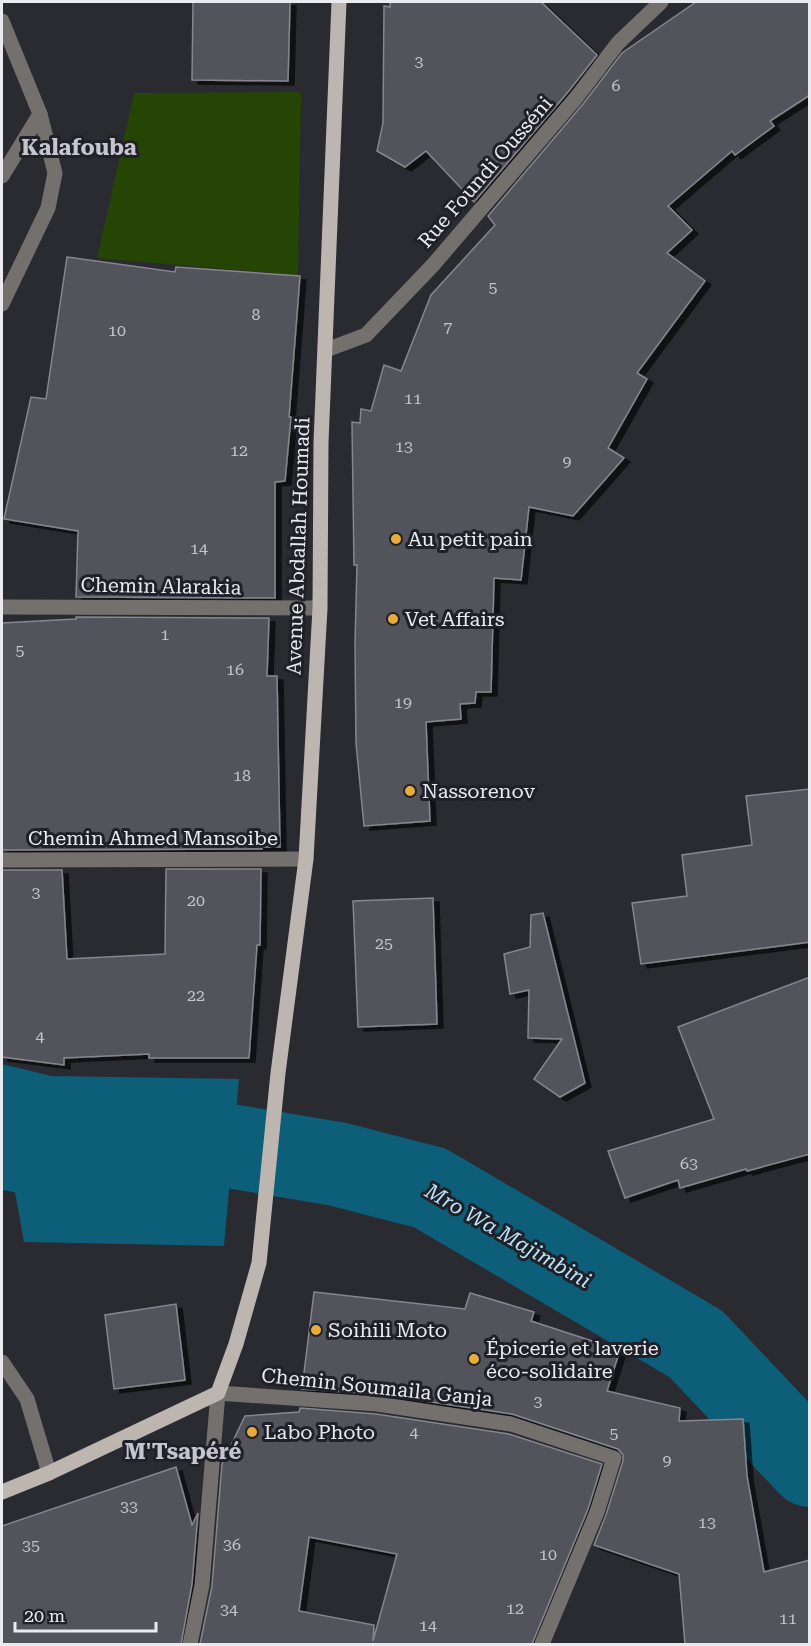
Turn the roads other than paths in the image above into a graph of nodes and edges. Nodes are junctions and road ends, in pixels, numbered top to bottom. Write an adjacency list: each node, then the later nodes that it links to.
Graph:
1 (339, 2): 7 (main road, Avenue Abdallah Houmadi)
2 (661, 2): 7 (street, Rue Foundi Ousséni)
3 (2, 21): 4 (street)
4 (40, 114): 5 (street); 6 (street)
5 (2, 176)
6 (2, 304)
7 (326, 350): 9 (main road, Avenue Abdallah Houmadi)
8 (2, 607): 9 (street, Chemin Alarakia)
9 (320, 608): 10 (main road, Avenue Abdallah Houmadi)
10 (306, 859): 11 (street, Chemin Ahmed Mansoibe); 13 (main road, Avenue Abdallah Houmadi)
11 (2, 860)
12 (2, 1362): 14 (street)
13 (218, 1393): 14 (main road); 16 (street); 17 (street, Chemin Soumaila Ganja)
14 (49, 1473): 15 (main road)
15 (2, 1492)
16 (190, 1644)
17 (542, 1644)

